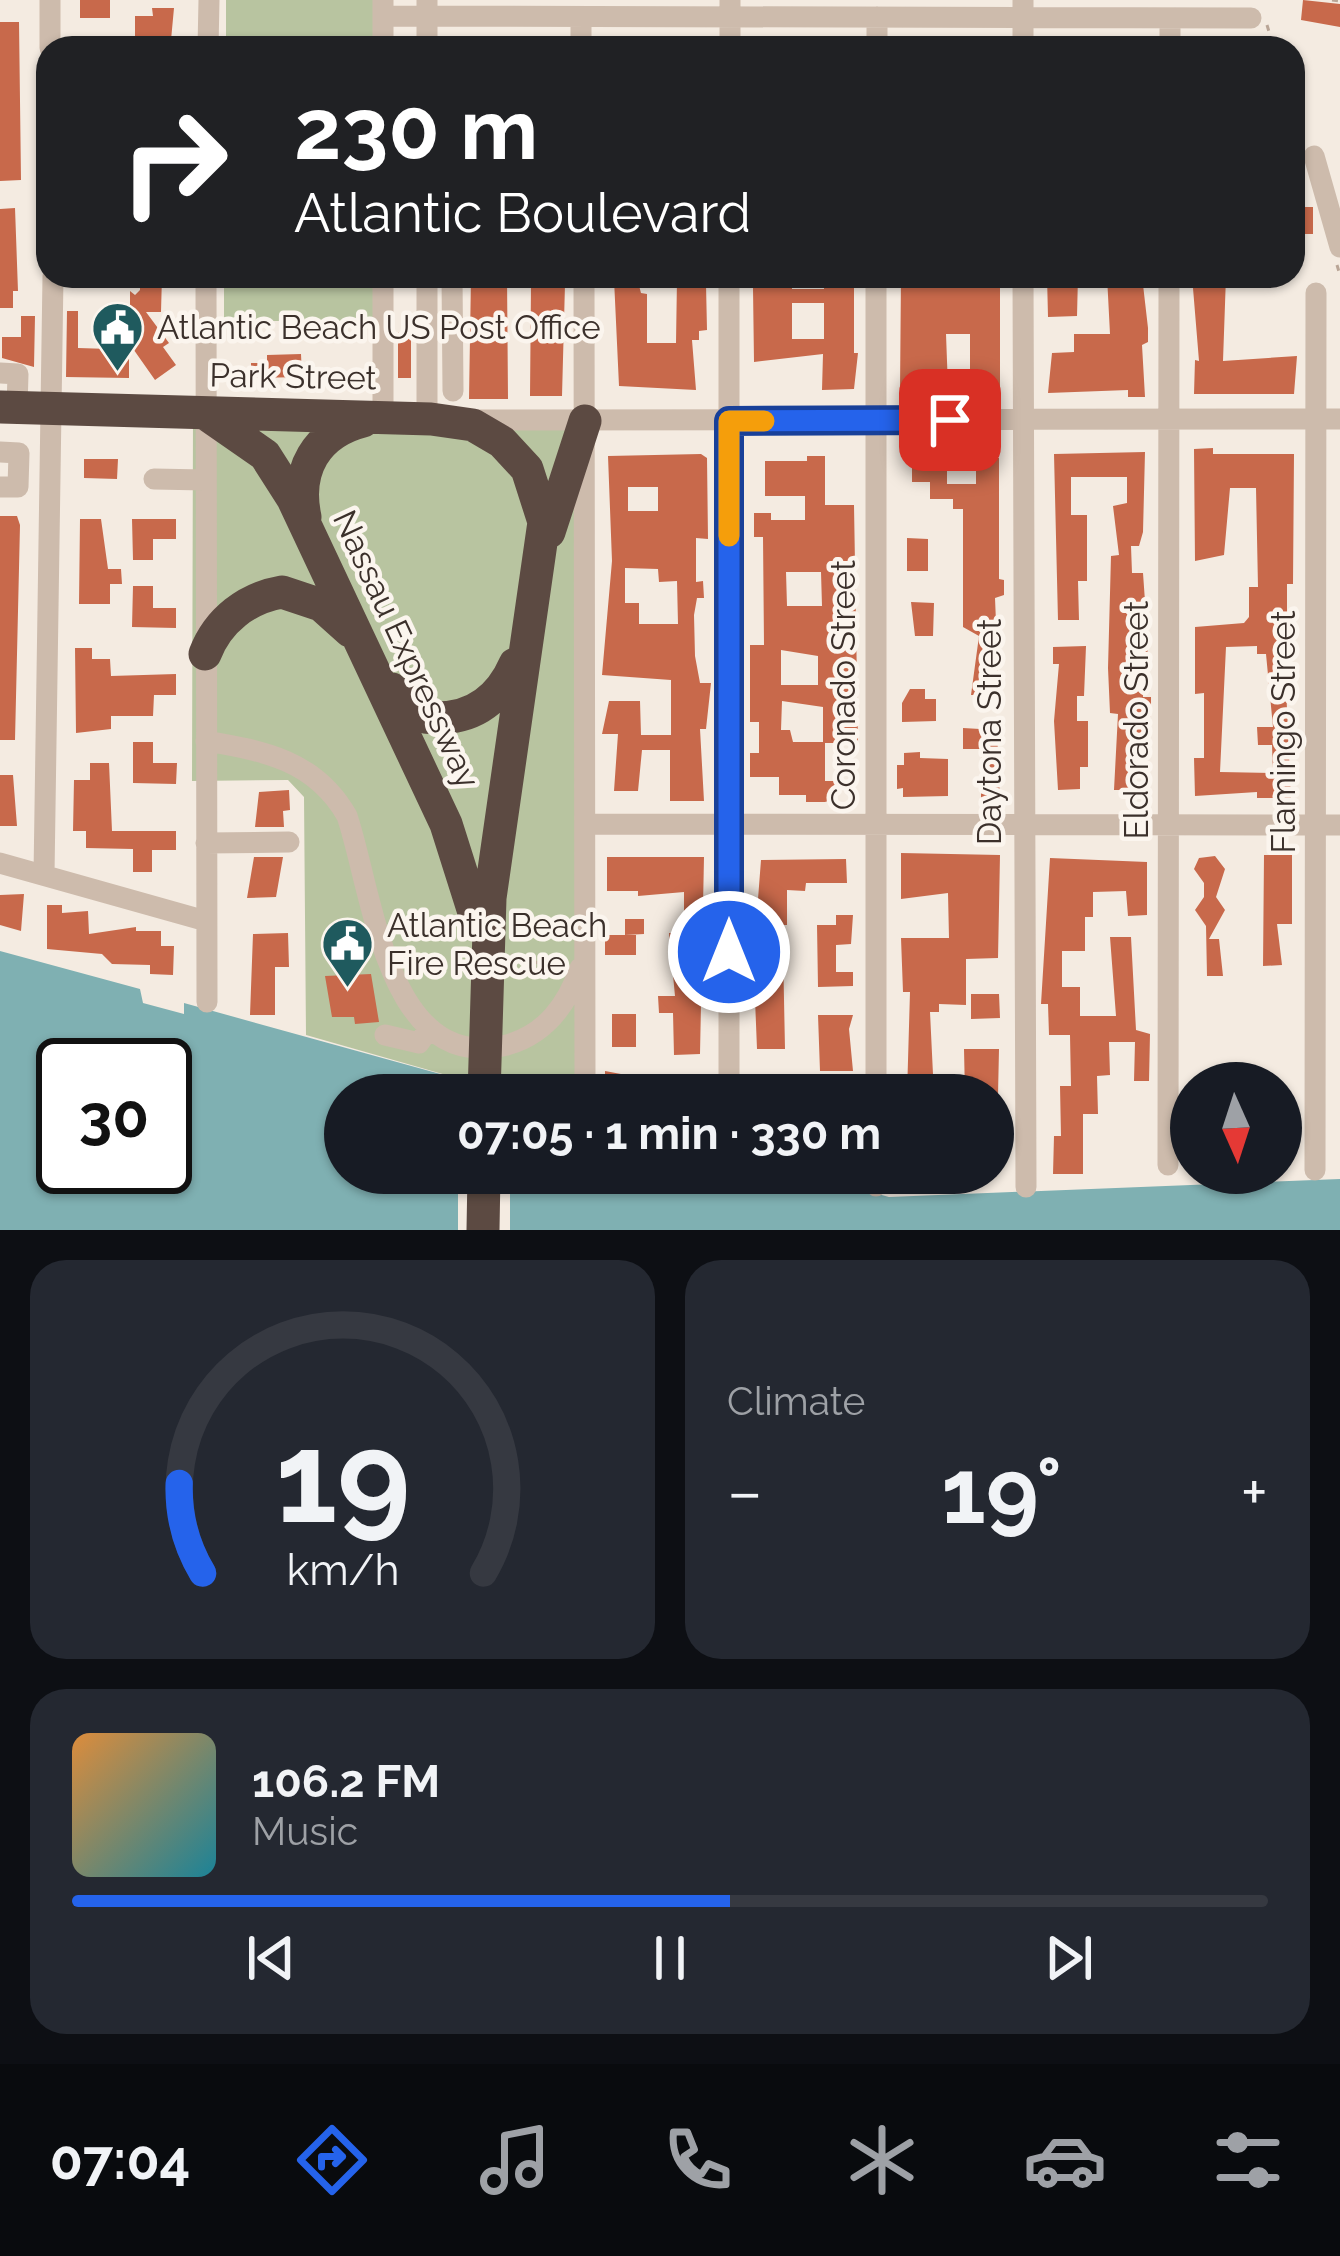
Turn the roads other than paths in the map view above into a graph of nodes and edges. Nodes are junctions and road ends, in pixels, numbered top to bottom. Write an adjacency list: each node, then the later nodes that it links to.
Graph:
1 (50, 0): 11 (street)
2 (209, 0): 12 (street)
3 (383, 8): 4 (street)
4 (427, 8): 7 (street)
5 (730, 8): 7 (street); 8 (street)
6 (1023, 9): 8 (street); 9 (street)
7 (581, 17): 13 (street)
8 (877, 17): 14 (street)
9 (1170, 18): 10 (street); 15 (street)
10 (1251, 18)
11 (50, 36)
12 (208, 36)
13 (581, 36)
14 (877, 36)
15 (1170, 36)
16 (1314, 156): 17 (street)
17 (1340, 247)
18 (53, 288): 36 (street)
19 (206, 288): 37 (street)
20 (383, 288): 38 (street)
21 (427, 288): 30 (street)
22 (452, 288): 29 (street)
23 (584, 288): 46 (street)
24 (729, 288): 44 (street)
25 (876, 288): 45 (street, Coronado Street)
26 (1023, 288): 42 (street, Daytona Street)
27 (1169, 288): 43 (street, Eldorado Street)
28 (1316, 293): 40 (street, Flamingo Street)
29 (452, 301): 30 (street); 31 (street)
30 (427, 302): 32 (street)
31 (453, 366): 32 (street); 34 (street)
32 (427, 367): 39 (street)
33 (0, 373): 35 (street)
34 (453, 391)
35 (8, 408): 36 (highway, Park Street)
36 (55, 409): 37 (highway, Park Street); 68 (street)
37 (204, 413): 38 (highway, Park Street); 49 (street); 51 (highway, Nassau Expressway)
38 (382, 418): 39 (highway, Park Street); 51 (highway)
39 (429, 419): 46 (street, Park Street); 52 (highway, Nassau Expressway)
40 (1316, 419): 41 (street, Park Street); 43 (street, Park Street); 62 (street, Flamingo Street)
41 (1340, 419)
42 (1023, 420): 43 (street, Park Street); 45 (street, Park Street); 64 (street, Daytona Street)
43 (1169, 420): 61 (street, Eldorado Street)
44 (729, 421): 45 (street, Park Street); 46 (street, Park Street); 59 (street)
45 (876, 421): 60 (street, Coronado Street)
46 (585, 422): 52 (highway); 58 (street)
47 (0, 452): 50 (street)
48 (154, 479): 49 (street)
49 (204, 480): 55 (street)
50 (0, 487)
51 (314, 543): 53 (highway, Nassau Expressway)
52 (545, 545): 54 (highway, Nassau Expressway)
53 (361, 642): 55 (highway); 56 (highway, Nassau Expressway)
54 (523, 645): 56 (highway); 70 (highway, Nassau Expressway)
55 (205, 654): 57 (street)
56 (379, 674): 70 (highway, Nassau Expressway)
57 (206, 741): 66 (street); 73 (street)
58 (585, 824): 59 (street); 71 (street)
59 (729, 824): 60 (street); 77 (street)
60 (876, 825): 64 (street); 78 (street, Coronado Street)
61 (1168, 825): 62 (street); 64 (street); 79 (street, Eldorado Street)
62 (1316, 825): 63 (street); 80 (street, Flamingo Street)
63 (1340, 825)
64 (1022, 826): 81 (street, Daytona Street)
65 (289, 842): 66 (street)
66 (206, 843): 69 (street)
67 (0, 863): 68 (street)
68 (44, 875): 69 (street)
69 (206, 921): 72 (street)
70 (497, 953): 75 (highway, Nassau Expressway)
71 (582, 964): 73 (street); 76 (street)
72 (207, 1002)
73 (428, 1030): 74 (street)
74 (386, 1035)
75 (484, 1074)
76 (585, 1074)
77 (729, 1074)
78 (876, 1074)
79 (1168, 1165)
80 (1315, 1170)
81 (1026, 1187)
82 (484, 1194): 83 (highway)
83 (483, 1230)

